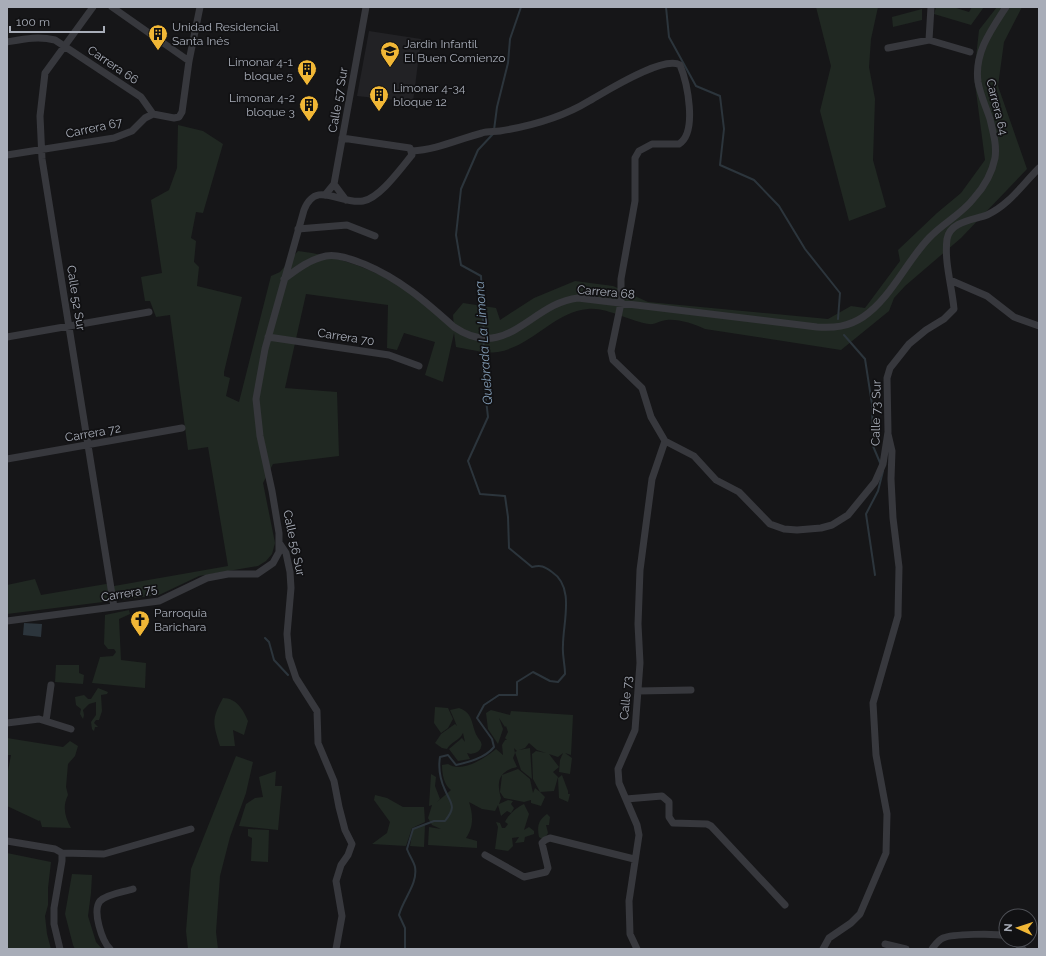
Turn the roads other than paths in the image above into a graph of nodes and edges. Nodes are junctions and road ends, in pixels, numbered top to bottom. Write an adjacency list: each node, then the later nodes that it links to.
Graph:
1 (93, 7): 9 (street, Calle 52 Sur)
2 (112, 7): 12 (street)
3 (200, 7): 12 (street)
4 (366, 7): 14 (street, Calle 57 Sur)
5 (931, 7): 7 (street)
6 (1006, 7): 24 (street, Carrera 64)
7 (929, 40): 10 (street); 11 (street)
8 (7, 42): 9 (street, Carrera 66)
9 (65, 45): 13 (street, Carrera 66); 15 (street, Calle 52 Sur)
10 (888, 48)
11 (970, 52)
12 (189, 61): 13 (street)
13 (153, 114): 15 (street, Carrera 67)
14 (342, 138): 16 (street); 19 (street, Calle 57 Sur)
15 (41, 150): 17 (street, Carrera 67); 29 (street, Calle 52 Sur)
16 (412, 152): 21 (street); 27 (street)
17 (7, 155)
18 (1039, 168): 26 (street, Calle 73 Sur)
19 (334, 184): 20 (street, Calle 57 Sur); 21 (street)
20 (326, 195): 21 (street); 22 (street, Calle 56 Sur)
21 (346, 200)
22 (298, 229): 23 (street); 25 (street, Calle 56 Sur)
23 (376, 236)
24 (911, 258): 27 (street, Carrera 68)
25 (284, 279): 27 (street, Carrera 68); 32 (street, Calle 56 Sur)
26 (950, 280): 30 (street); 35 (street, Calle 73 Sur)
27 (621, 303): 36 (street)
28 (149, 312): 29 (street)
29 (69, 326): 31 (street); 37 (street, Calle 52 Sur)
30 (1039, 326)
31 (7, 337)
32 (268, 337): 33 (street, Carrera 70); 39 (street, Calle 56 Sur)
33 (419, 366)
34 (182, 428): 37 (street, Carrera 72)
35 (888, 432): 36 (street, Calle 73 Sur); 62 (street)
36 (665, 441): 44 (street, Calle 73)
37 (88, 445): 38 (street, Carrera 72); 40 (street, Calle 52 Sur)
38 (7, 459)
39 (280, 544): 40 (street, Carrera 75); 60 (street, Calle 56 Sur)
40 (114, 607): 41 (street, Carrera 75)
41 (7, 621)
42 (51, 685): 45 (street)
43 (691, 690): 44 (street)
44 (638, 691): 48 (street, Calle 73)
45 (46, 721): 46 (street); 47 (street)
46 (7, 723)
47 (71, 729)
48 (626, 799): 53 (street, Calle 73); 55 (street)
49 (191, 829): 51 (street)
50 (7, 841): 51 (street)
51 (62, 853): 58 (street)
52 (485, 855): 53 (street)
53 (634, 859): 61 (street, Calle 73)
54 (133, 889): 59 (street)
55 (785, 905)
56 (998, 934): 64 (street)
57 (885, 944): 63 (street)
58 (60, 949)
59 (110, 949)
60 (336, 949)
61 (637, 949)
62 (823, 949)
63 (906, 949)
64 (932, 949)

